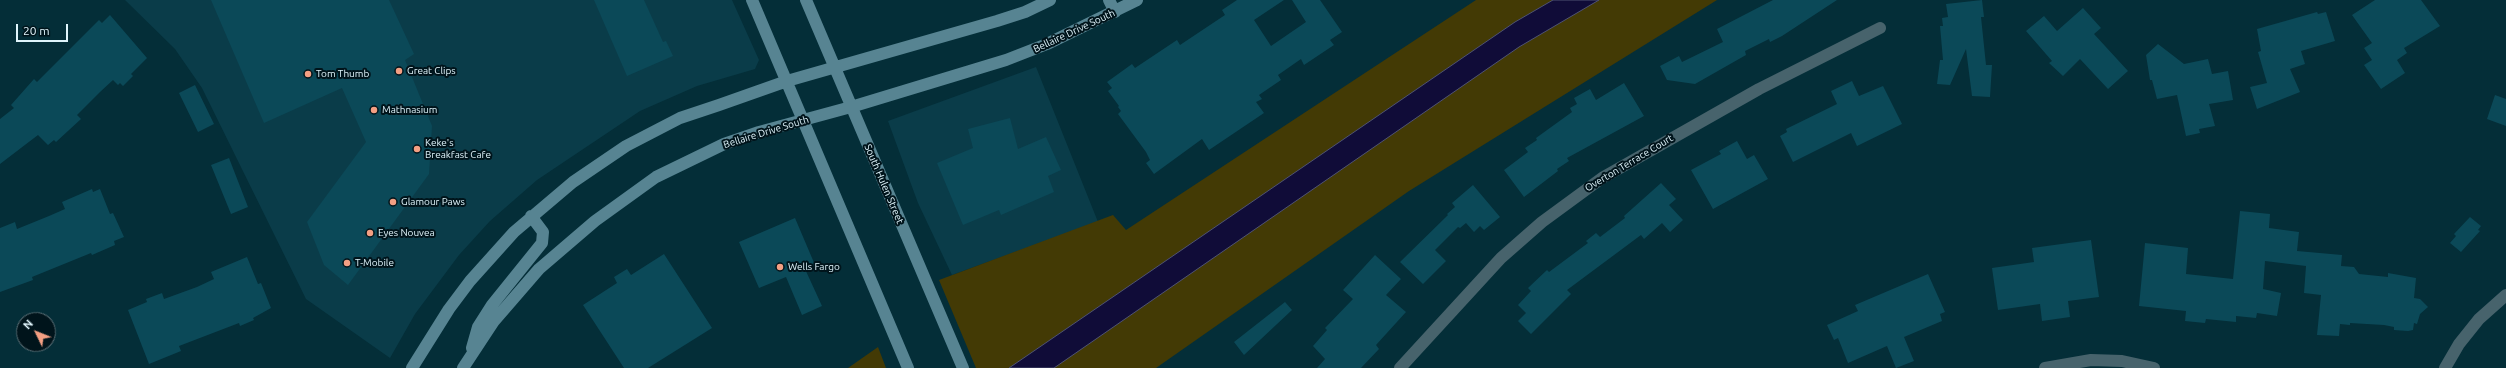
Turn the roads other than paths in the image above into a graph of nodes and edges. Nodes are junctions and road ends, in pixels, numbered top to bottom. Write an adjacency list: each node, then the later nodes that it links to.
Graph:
1 (752, 0): 9 (main road)
2 (806, 0): 8 (main road, South Hulen Street)
3 (1050, 0): 8 (main road)
4 (1109, 0): 6 (main road)
5 (1137, 0): 6 (main road, Bellaire Drive South)
6 (1115, 12): 10 (main road, Bellaire Drive South)
7 (1880, 28): 19 (street, Overton Terrace Court)
8 (835, 68): 9 (main road); 10 (main road, South Hulen Street)
9 (787, 81): 11 (main road); 12 (main road)
10 (851, 108): 11 (main road, Bellaire Drive South); 18 (main road, South Hulen Street)
11 (803, 120): 14 (main road, Bellaire Drive South); 17 (main road)
12 (531, 216): 14 (main road); 15 (main road)
13 (2506, 295): 22 (street)
14 (470, 356): 16 (main road, Bellaire Drive South)
15 (412, 368)
16 (463, 368)
17 (908, 368)
18 (963, 368)
19 (1400, 368)
20 (2045, 368): 21 (street)
21 (2154, 368)
22 (2445, 368)

